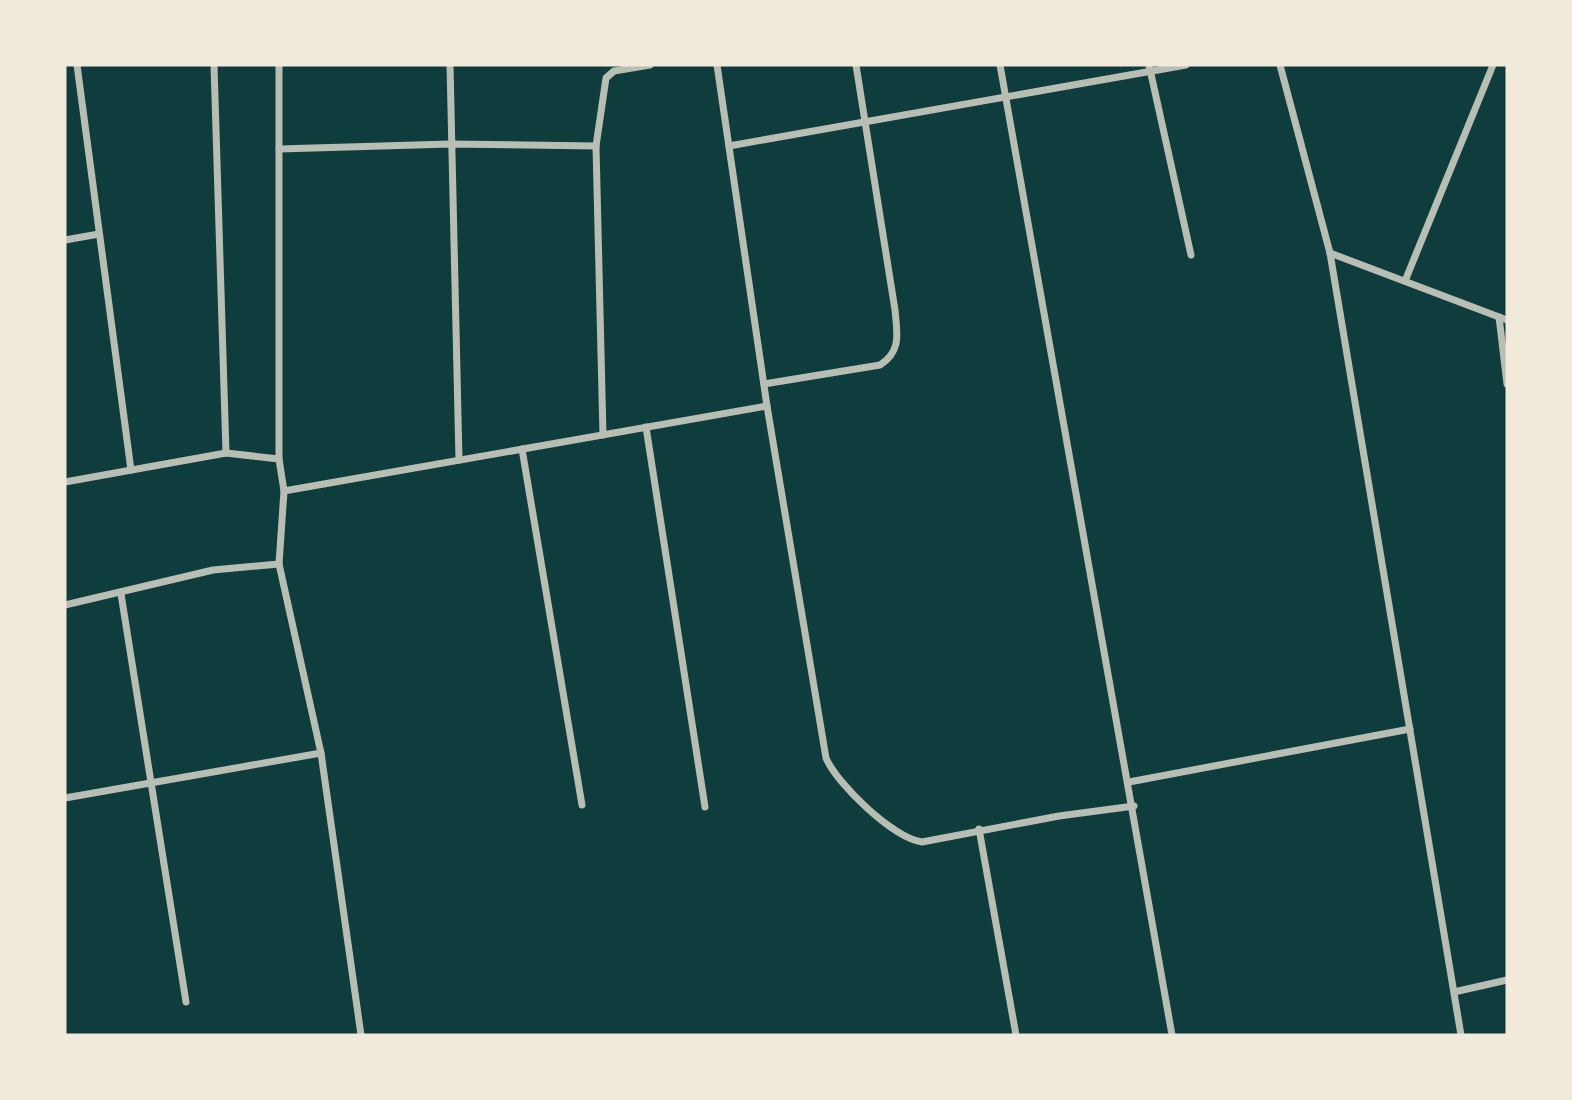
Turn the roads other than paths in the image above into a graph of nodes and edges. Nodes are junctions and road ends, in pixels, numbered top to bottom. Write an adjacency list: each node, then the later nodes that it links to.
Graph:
1 (77, 65): 19 (street)
2 (214, 65): 31 (street)
3 (279, 65): 18 (street)
4 (450, 65): 15 (street)
5 (650, 65): 16 (street)
6 (717, 65): 17 (street)
7 (856, 65): 14 (street)
8 (1000, 65): 13 (street)
9 (1186, 65): 12 (street)
10 (1280, 65): 21 (street)
11 (1493, 65): 23 (street)
12 (1150, 67): 13 (street); 22 (street)
13 (1006, 97): 14 (street); 43 (street)
14 (867, 120): 17 (street); 25 (street)
15 (450, 144): 16 (street); 18 (street); 33 (street)
16 (596, 146): 29 (street)
17 (729, 146): 25 (street)
18 (279, 149): 32 (street)
19 (99, 234): 20 (street); 34 (street)
20 (65, 240)
21 (1330, 253): 23 (street); 40 (street)
22 (1191, 255)
23 (1405, 281): 24 (street)
24 (1503, 319): 26 (street)
25 (764, 384): 27 (street)
26 (1507, 384)
27 (767, 406): 28 (street); 48 (street)
28 (646, 427): 29 (street); 47 (street)
29 (603, 435): 30 (street)
30 (522, 449): 33 (street); 45 (street)
31 (226, 453): 32 (street); 34 (street)
32 (279, 459): 36 (street)
33 (459, 460): 36 (street)
34 (131, 470): 35 (street)
35 (65, 482)
36 (284, 491): 37 (street)
37 (279, 564): 38 (street); 41 (street)
38 (121, 594): 39 (street); 42 (street)
39 (65, 604)
40 (1410, 729): 43 (street); 50 (street)
41 (321, 753): 42 (street); 52 (street)
42 (150, 781): 44 (street); 51 (street)
43 (1129, 782): 46 (street)
44 (65, 798)
45 (582, 805)
46 (1134, 806): 48 (street); 54 (street)
47 (705, 807)
48 (979, 830): 53 (street)
49 (1507, 980): 50 (street)
50 (1454, 992): 55 (street)
51 (186, 1002)
52 (362, 1035)
53 (1016, 1035)
54 (1172, 1035)
55 (1461, 1035)

